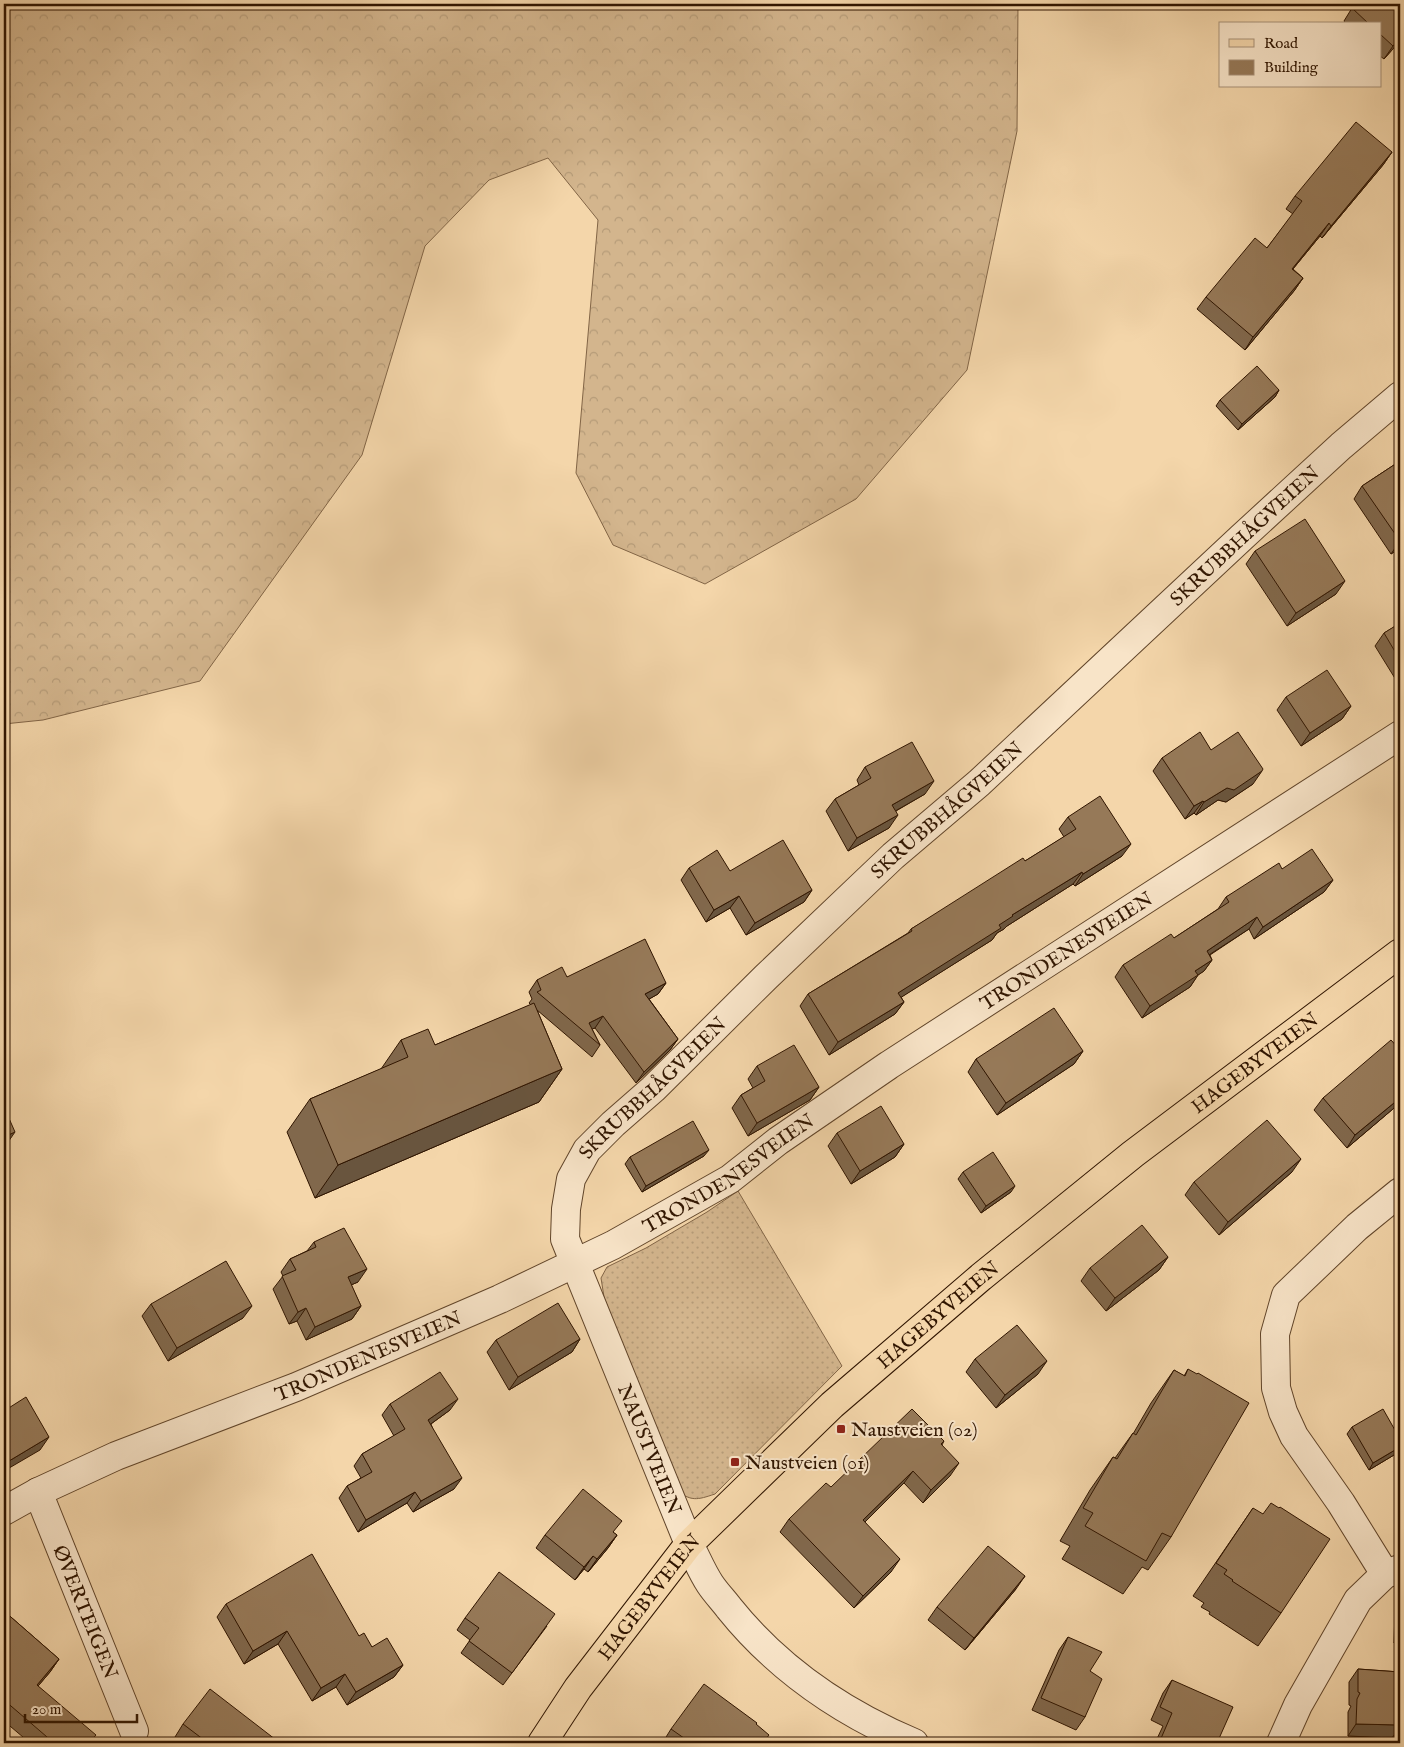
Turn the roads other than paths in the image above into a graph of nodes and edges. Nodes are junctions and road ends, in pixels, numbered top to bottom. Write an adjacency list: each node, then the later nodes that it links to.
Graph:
1 (1400, 396): 5 (street, SKRUBBHÅGVEIEN)
2 (1400, 735): 5 (street, TRONDENESVEIEN)
3 (1400, 953): 8 (main road, HAGEBYVEIEN)
4 (1400, 1192): 9 (street)
5 (575, 1264): 6 (street, TRONDENESVEIEN); 8 (street, NAUSTVEIEN)
6 (38, 1492): 7 (street, TRONDENESVEIEN); 10 (street, ØVERTEIGEN)
7 (4, 1511)
8 (689, 1544): 11 (main road, HAGEBYVEIEN); 12 (street, NAUSTVEIEN)
9 (1393, 1572): 13 (street)
10 (134, 1731)
11 (542, 1743)
12 (914, 1743)
13 (1280, 1743)

